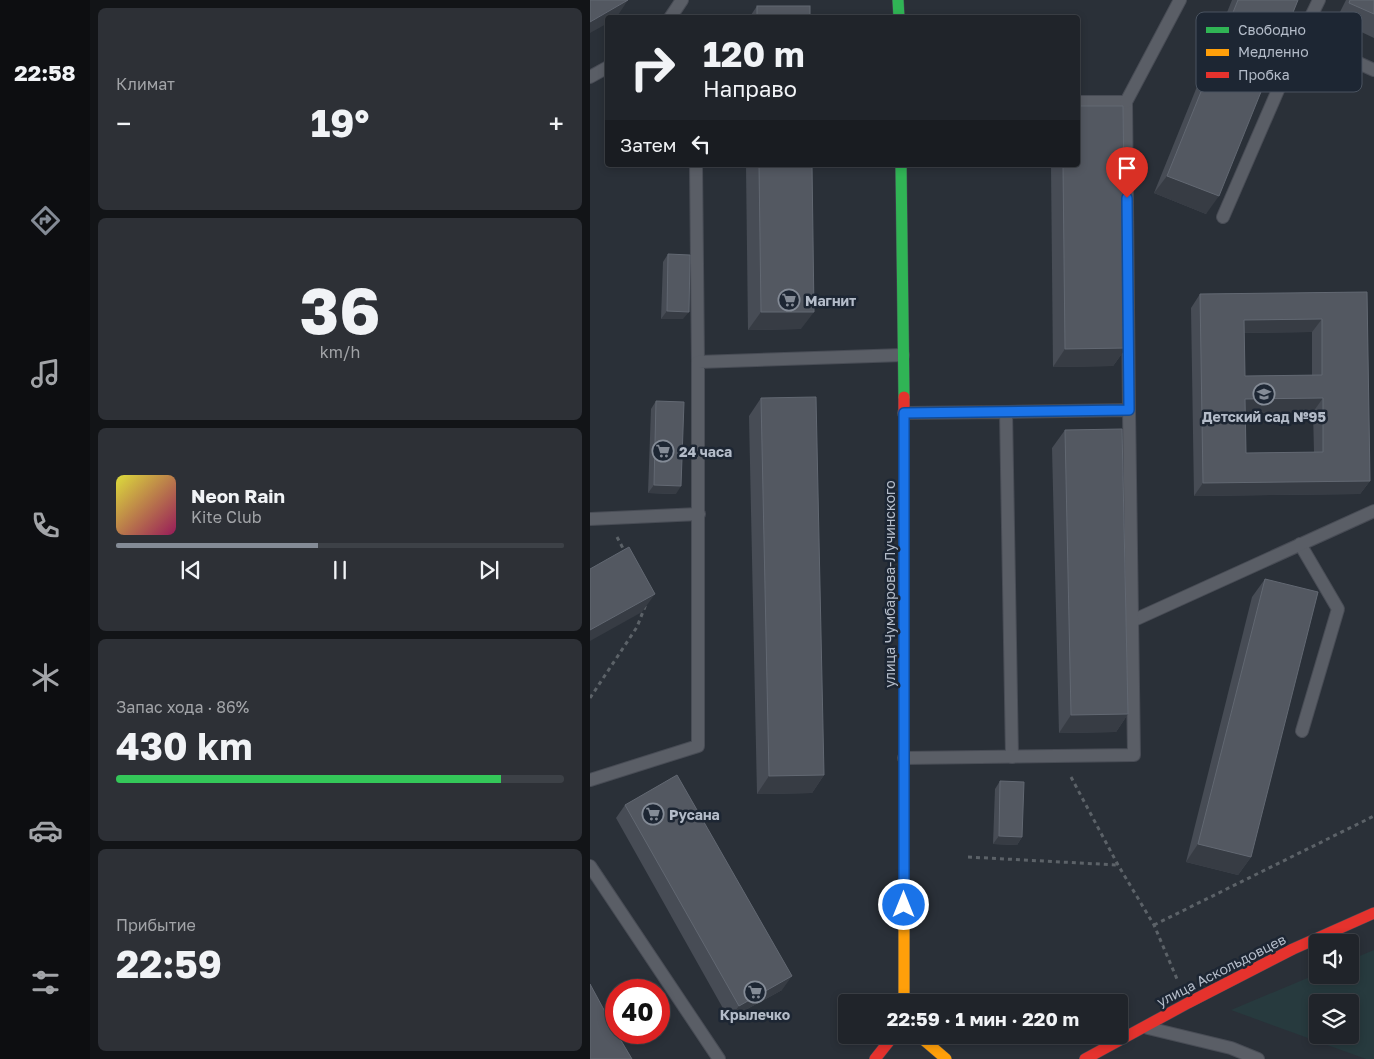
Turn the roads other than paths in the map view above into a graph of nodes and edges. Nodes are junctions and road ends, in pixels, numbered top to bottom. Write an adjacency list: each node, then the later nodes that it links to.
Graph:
1 (682, 0): 6 (lane)
2 (898, 0): 7 (street)
3 (1180, 0): 14 (lane)
4 (1319, 0): 5 (lane)
5 (1313, 12)
6 (672, 15)
7 (899, 15)
8 (1362, 65): 10 (lane)
9 (605, 69): 11 (lane)
10 (1374, 70)
11 (590, 77)
12 (1277, 92): 17 (lane)
13 (1080, 102): 14 (lane)
14 (1126, 102): 20 (lane)
15 (696, 167): 19 (lane)
16 (901, 167): 18 (street, улица Чумбарова-Лучинского)
17 (1222, 217)
18 (903, 355): 19 (lane); 22 (street, улица Чумбарова-Лучинского)
19 (698, 362): 24 (lane)
20 (1129, 410): 21 (lane); 27 (lane)
21 (1006, 412): 22 (lane); 29 (lane)
22 (904, 413): 30 (street, улица Чумбарова-Лучинского)
23 (1374, 511): 26 (lane)
24 (699, 514): 25 (lane); 31 (lane)
25 (590, 519)
26 (1300, 544): 27 (lane); 28 (lane)
27 (1132, 621): 29 (lane)
28 (1302, 731)
29 (1012, 757): 30 (lane)
30 (904, 758): 34 (street, улица Чумбарова-Лучинского)
31 (590, 780)
32 (590, 866): 38 (lane)
33 (1374, 913): 35 (street, улица Аскольдовцев)
34 (904, 994)
35 (1143, 1027): 41 (street, улица Аскольдовцев); 42 (lane)
36 (887, 1044): 39 (street)
37 (928, 1044): 40 (street)
38 (719, 1059)
39 (875, 1059)
40 (946, 1059)
41 (1085, 1059)
42 (1258, 1059)

